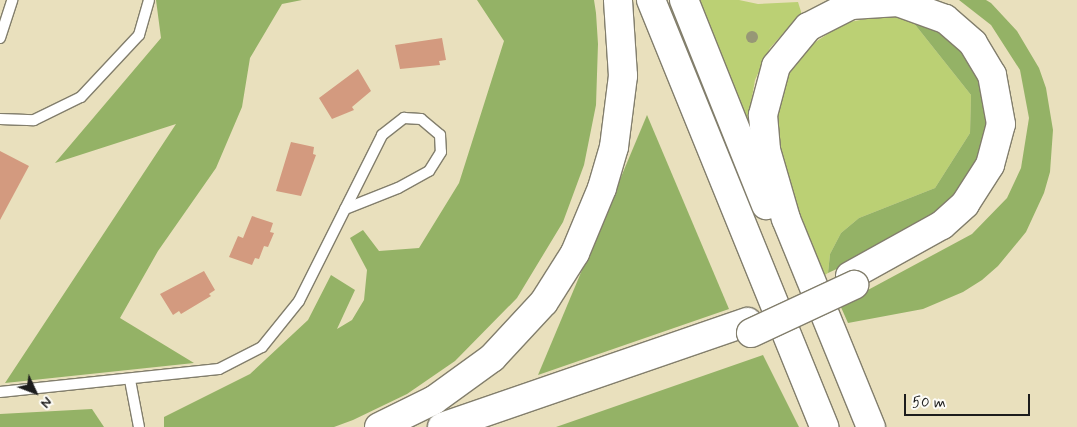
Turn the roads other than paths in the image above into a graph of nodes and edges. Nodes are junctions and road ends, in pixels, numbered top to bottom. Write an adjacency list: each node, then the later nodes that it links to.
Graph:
1 (12, 0): 7 (lane)
2 (149, 0): 8 (lane)
3 (618, 0): 15 (highway)
4 (651, 0): 18 (highway)
5 (684, 0): 19 (highway)
6 (937, 0): 10 (highway)
7 (0, 38)
8 (0, 119)
9 (345, 208): 9 (lane); 12 (lane)
10 (852, 281): 11 (highway); 20 (highway)
11 (749, 327): 16 (highway); 17 (highway)
12 (130, 380): 13 (lane); 14 (lane)
13 (0, 392)
14 (140, 427)
15 (379, 427)
16 (442, 427)
17 (486, 427)
18 (824, 427)
19 (859, 427)
20 (871, 427)

